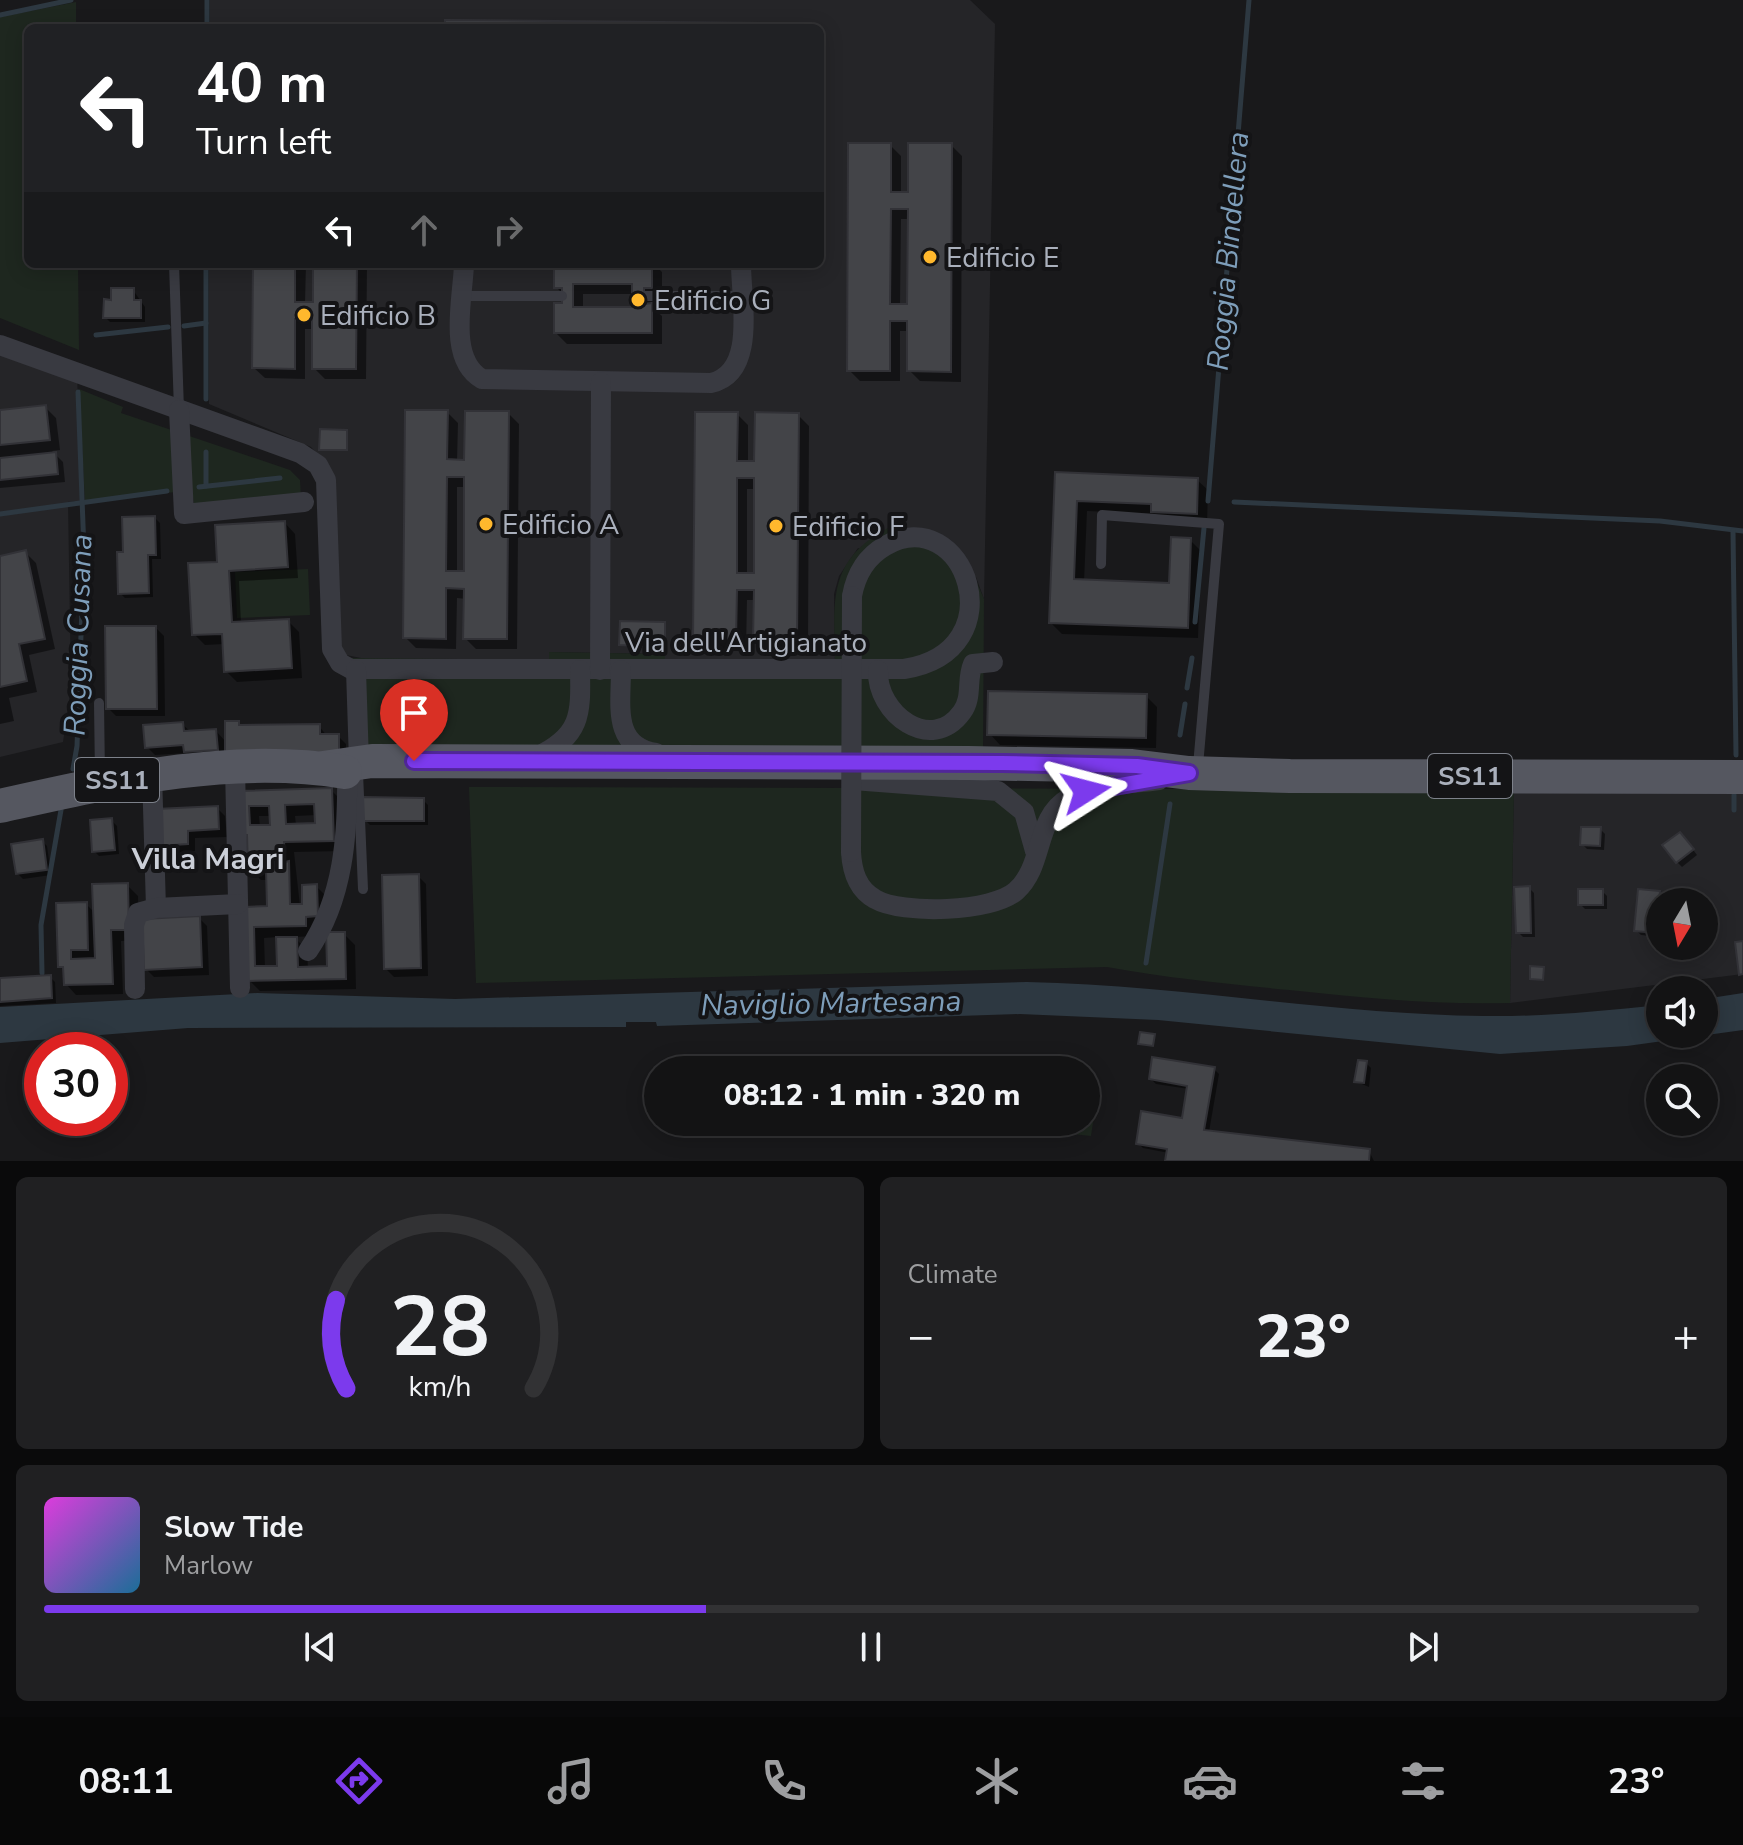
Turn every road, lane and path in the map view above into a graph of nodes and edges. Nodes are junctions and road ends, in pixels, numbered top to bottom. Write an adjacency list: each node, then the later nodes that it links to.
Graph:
1 (174, 268): 10 (lane)
2 (464, 268): 4 (street)
3 (741, 268): 7 (street)
4 (463, 296): 5 (lane); 9 (street)
5 (562, 296)
6 (645, 296): 7 (lane)
7 (741, 296): 9 (street)
8 (0, 345): 10 (street)
9 (601, 382): 15 (street, Via dell'Artigianato)
10 (179, 410): 11 (street); 14 (street)
11 (304, 502)
12 (1101, 564): 25 (lane)
13 (993, 662): 17 (street)
14 (356, 670): 15 (street, Via dell'Artigianato); 22 (street)
15 (590, 670): 16 (street, Via dell'Artigianato); 19 (street)
16 (621, 670): 17 (street, Via dell'Artigianato); 23 (street)
17 (885, 670): 29 (street, Via dell'Artigianato, bridge)
18 (99, 703): 27 (lane)
19 (527, 762): 21 (main road, SS11); 23 (main road, SS11)
20 (235, 768): 22 (main road, SS11); 24 (main road, SS11); 31 (street)
21 (479, 768): 22 (main road, SS11); 23 (main road, SS11)
22 (347, 769): 30 (lane); 33 (street)
23 (866, 771): 25 (main road, SS11); 29 (street)
24 (152, 774): 27 (main road, SS11); 32 (street)
25 (1183, 775): 26 (main road, SS11); 29 (street)
26 (1743, 777)
27 (100, 783): 28 (main road, SS11)
28 (0, 806)
29 (1036, 856)
30 (363, 889)
31 (238, 904): 32 (street); 34 (street)
32 (156, 908): 35 (street)
33 (308, 951)
34 (240, 988)
35 (135, 989)

